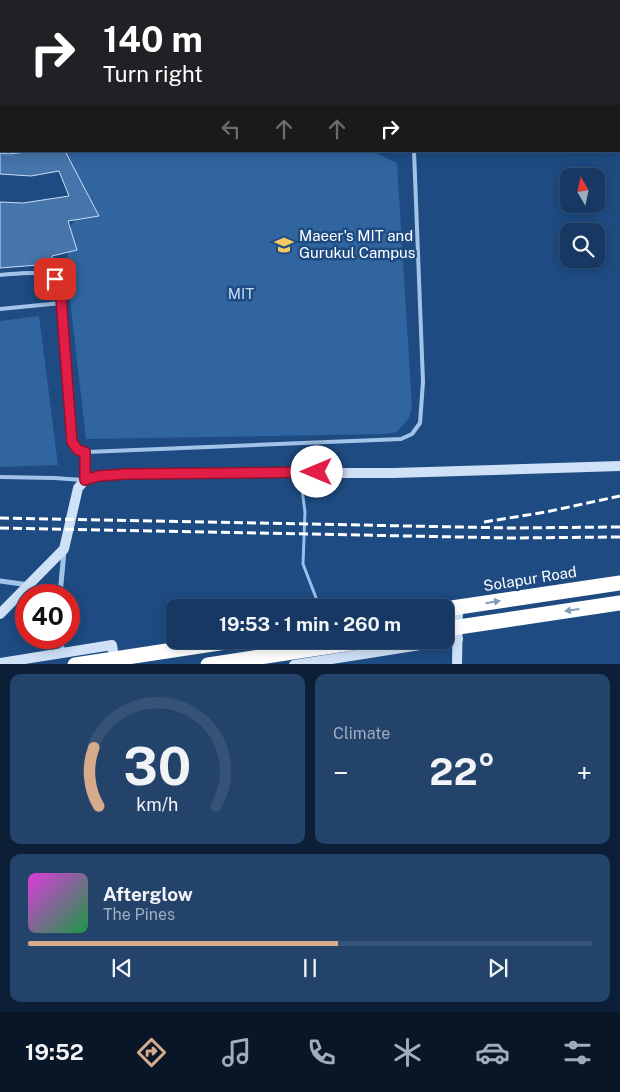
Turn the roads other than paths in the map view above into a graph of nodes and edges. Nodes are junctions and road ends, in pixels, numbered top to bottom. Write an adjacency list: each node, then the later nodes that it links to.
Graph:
1 (414, 152): 5 (lane)
2 (0, 275): 3 (lane)
3 (61, 303): 4 (lane); 5 (lane)
4 (0, 309)
5 (85, 452): 8 (street)
6 (620, 466): 8 (street)
7 (0, 477): 8 (lane)
8 (85, 480): 9 (street)
9 (64, 549): 13 (street); 14 (street)
10 (0, 581): 12 (street)
11 (620, 583): 17 (highway, Solapur Road, one-way to 11)
12 (22, 584)
13 (30, 584)
14 (61, 584)
15 (15, 599): 18 (street)
16 (620, 602): 19 (highway, one-way to 19)
17 (454, 608)
18 (0, 614)
19 (454, 632)
20 (454, 640): 31 (street)
21 (62, 649): 25 (street)
22 (177, 649): 27 (highway, bridge)
23 (310, 649): 29 (highway)
24 (378, 649): 30 (street)
25 (63, 653): 26 (street); 28 (street)
26 (0, 663)
27 (75, 664)
28 (115, 664)
29 (208, 664)
30 (294, 664)
31 (457, 664)

